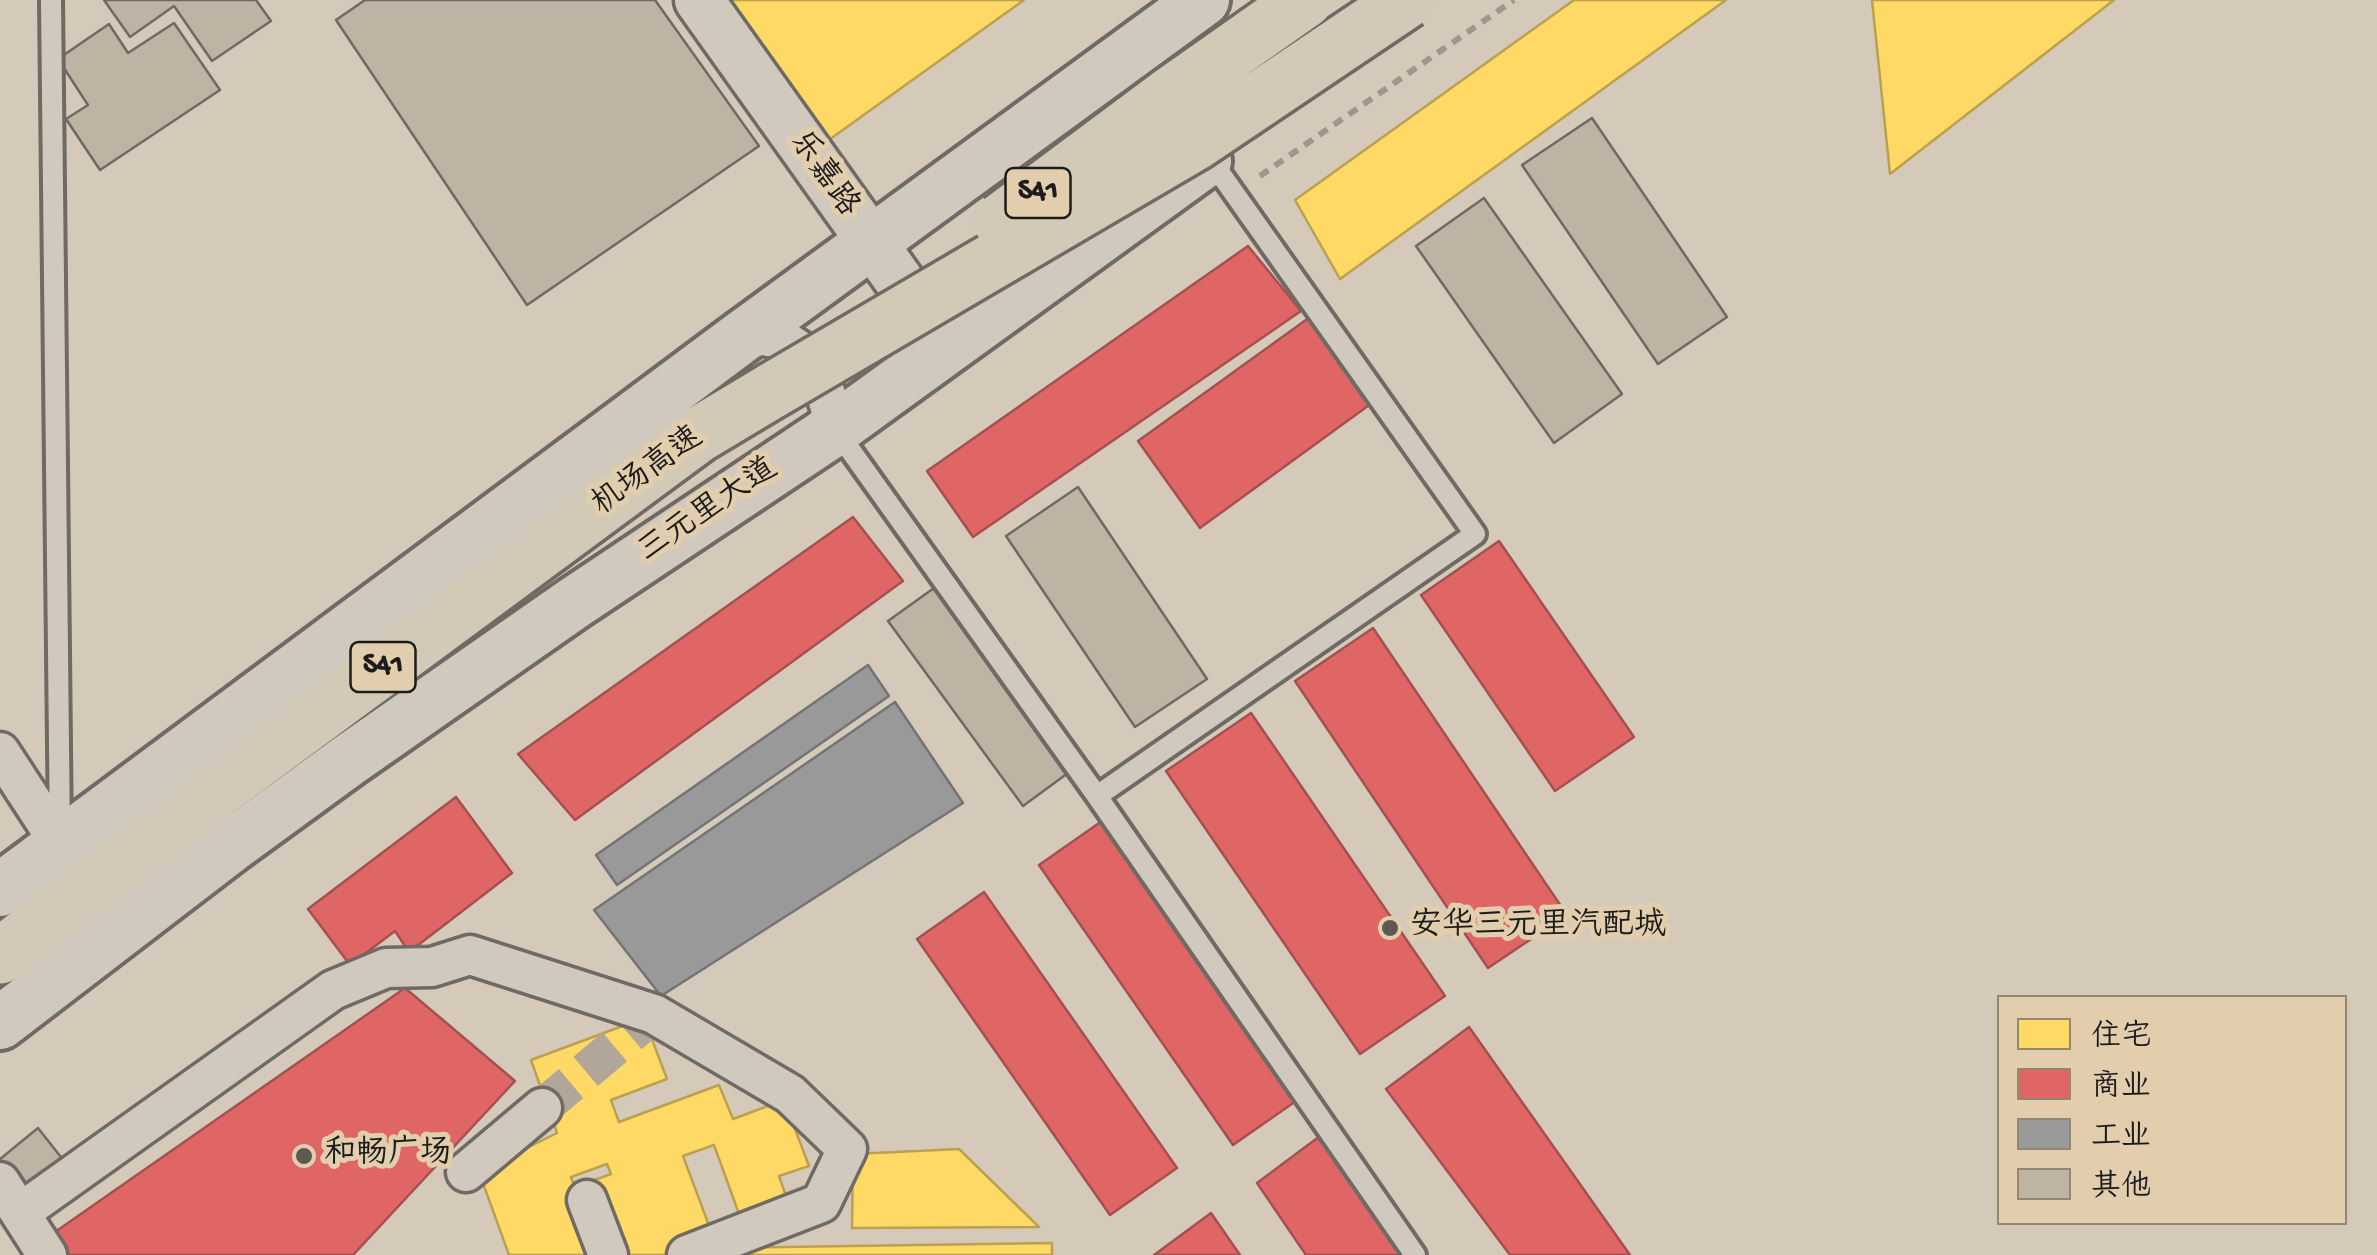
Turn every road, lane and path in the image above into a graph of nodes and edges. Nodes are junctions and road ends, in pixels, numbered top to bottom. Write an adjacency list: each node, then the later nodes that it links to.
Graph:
1 (51, 0): 16 (lane)
2 (699, 0): 9 (street, 乐嘉路)
3 (1305, 0): 12 (highway, 机场高速 / S41, bridge)
4 (1407, 0): 12 (highway, bridge)
5 (1418, 0): 8 (main road, 三元里大道)
6 (1514, 0): 8 (path)
7 (1182, 6): 9 (main road)
8 (1222, 176): 11 (main road, 三元里大道); 15 (lane)
9 (871, 243): 10 (main road); 11 (street, 乐嘉路)
10 (739, 338): 13 (street); 16 (main road)
11 (948, 348): 13 (main road, 三元里大道)
12 (773, 390): 18 (highway, 机场高速 / S41)
13 (828, 434): 15 (lane); 19 (main road, 三元里大道)
14 (0, 752): 16 (street)
15 (1097, 796): 27 (lane)
16 (60, 844): 17 (main road)
17 (0, 890)
18 (0, 956)
19 (0, 1023)
20 (542, 1108): 21 (street)
21 (466, 1172)
22 (10, 1197): 24 (street); 26 (street)
23 (587, 1200): 25 (street)
24 (47, 1255)
25 (608, 1255)
26 (687, 1255)
27 (1416, 1255)

